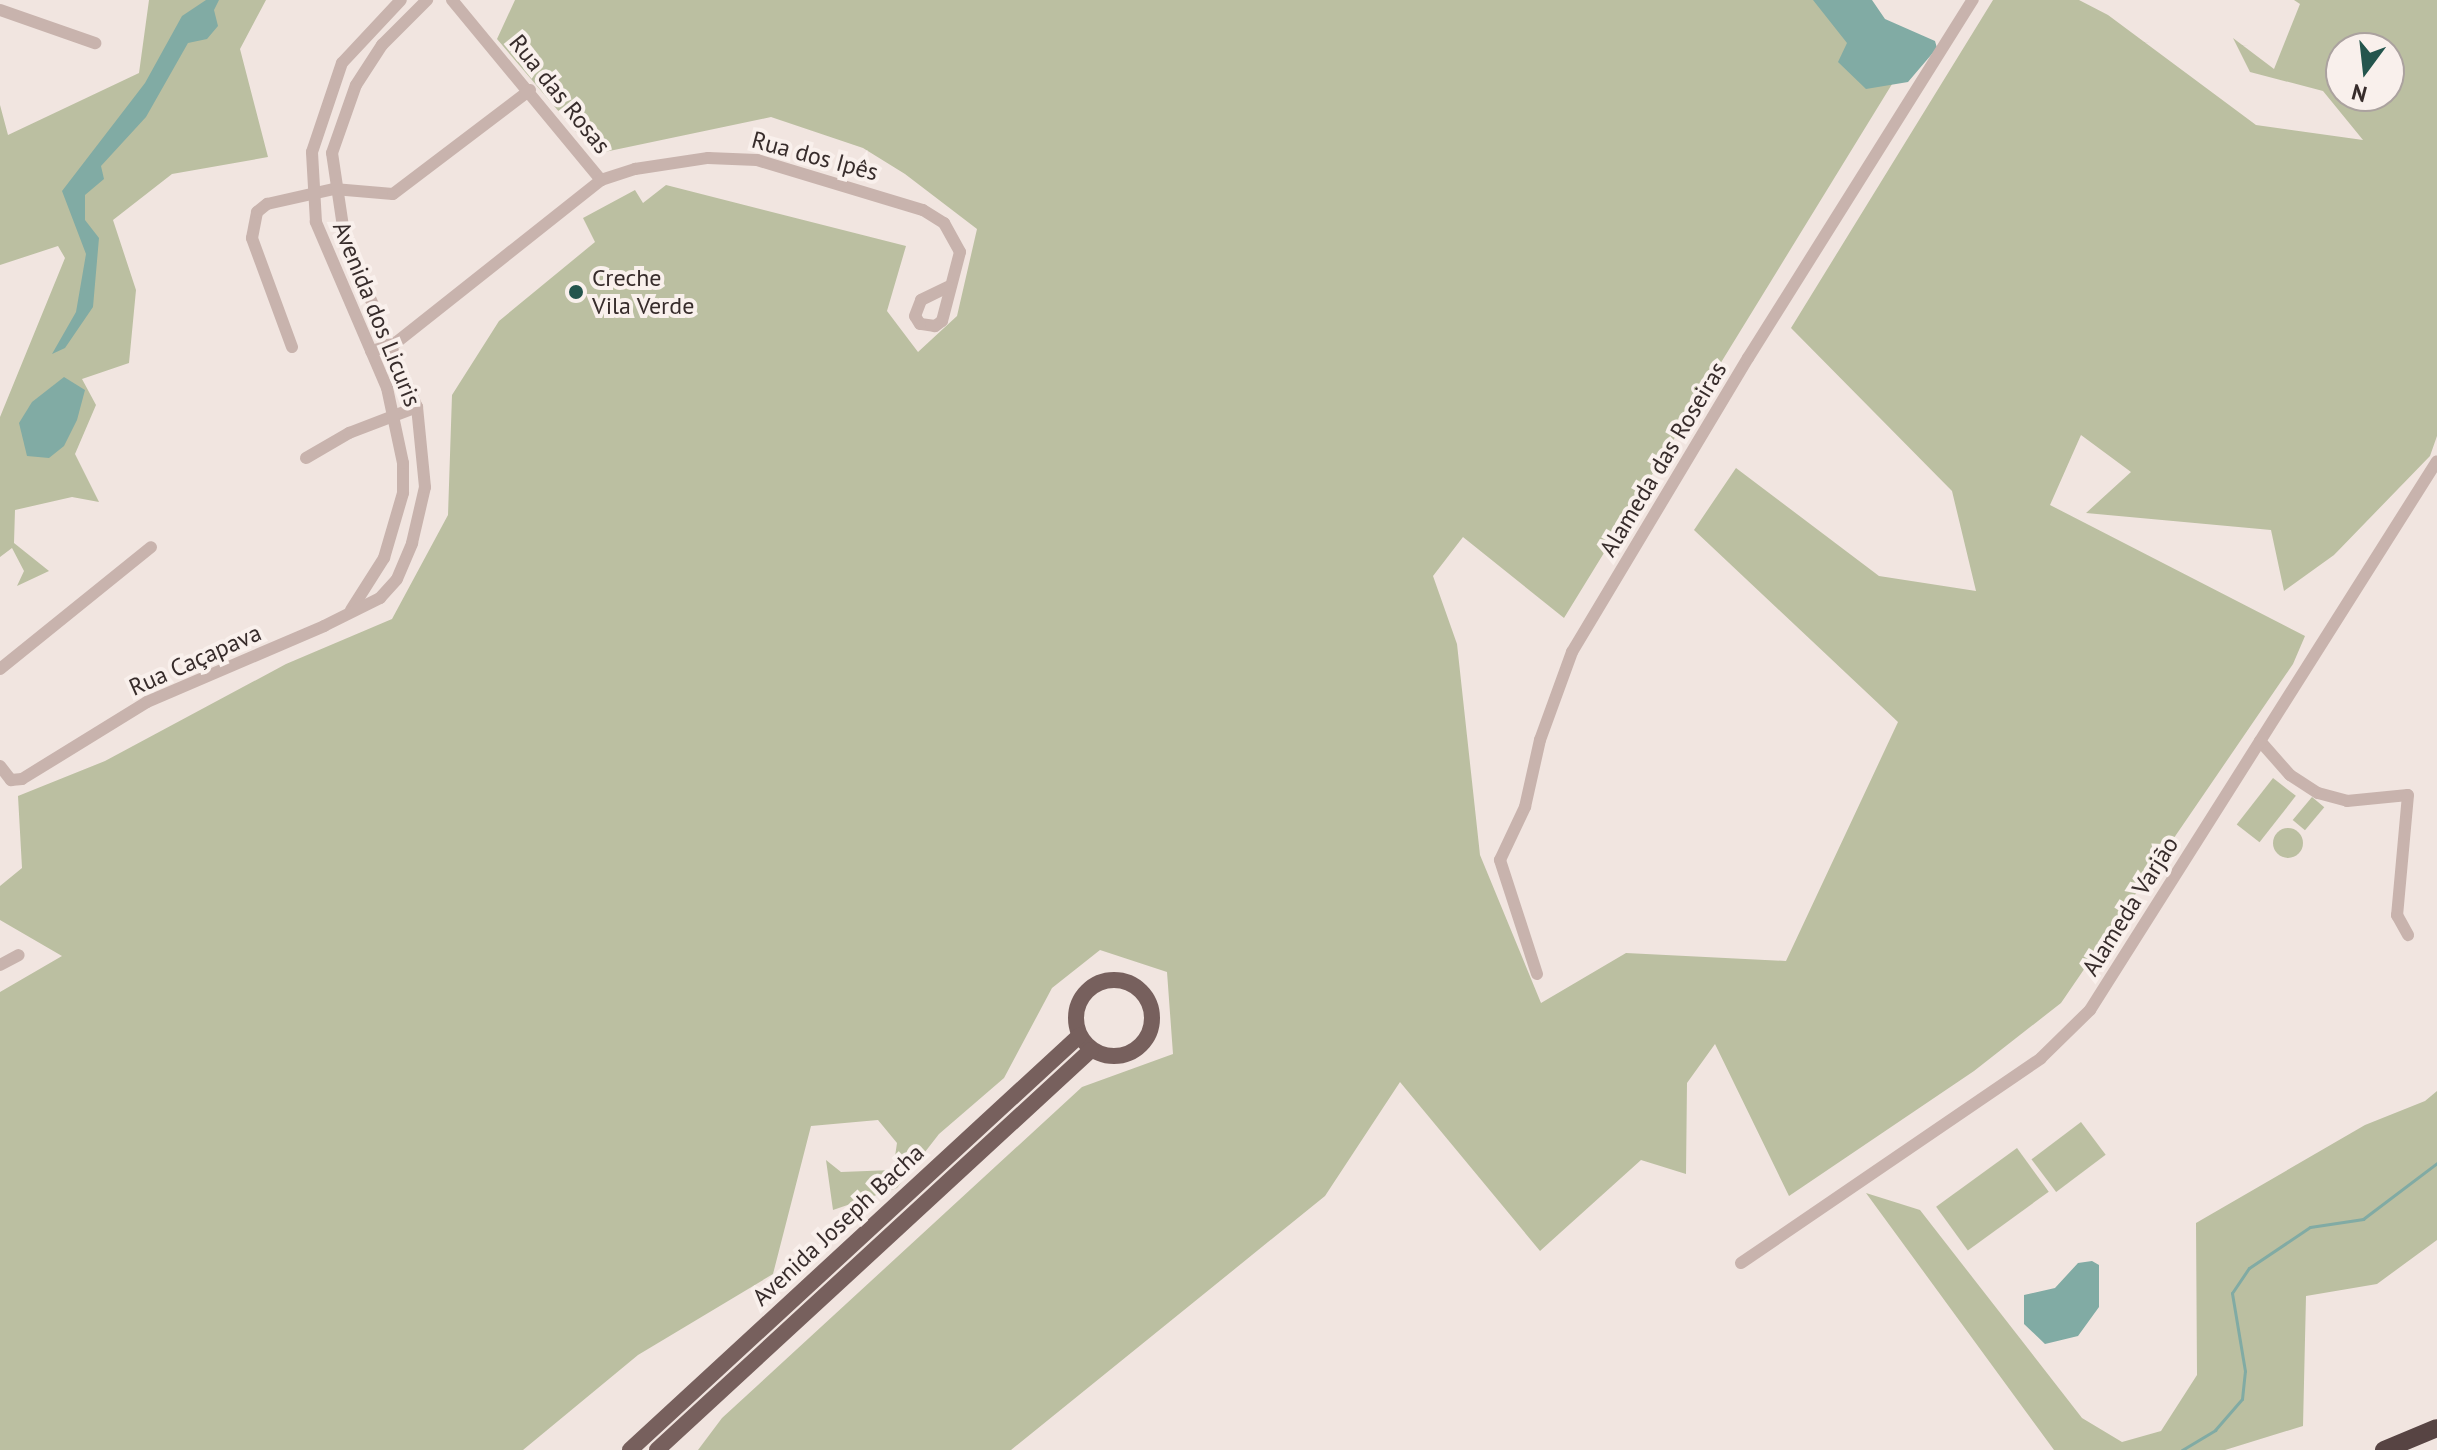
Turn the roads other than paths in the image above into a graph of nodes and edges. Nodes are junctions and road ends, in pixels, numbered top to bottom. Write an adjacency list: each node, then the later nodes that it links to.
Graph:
1 (401, 0): 10 (street, Avenida dos Licuris)
2 (427, 0): 9 (street, Avenida dos Licuris)
3 (452, 0): 7 (street, Rua das Rosas)
4 (1973, 0): 28 (street, Alameda das Roseiras)
5 (0, 10): 6 (street)
6 (95, 43)
7 (530, 90): 8 (street, Rua das Rosas); 9 (street)
8 (601, 180): 11 (street, Rua dos Ipês); 12 (street, Rua dos Ipês)
9 (334, 189): 10 (street); 12 (street, Avenida dos Licuris)
10 (312, 194): 13 (street); 14 (street, Avenida dos Licuris)
11 (948, 287)
12 (393, 345): 14 (street, Rua dos Ipês); 15 (street, Avenida dos Licuris)
13 (292, 347)
14 (371, 351): 16 (street, Avenida dos Licuris)
15 (417, 407): 16 (street); 20 (street, Avenida dos Licuris)
16 (397, 417): 17 (street); 20 (street, Avenida dos Licuris)
17 (306, 458)
18 (2437, 461): 23 (street, Alameda Varjão)
19 (151, 547): 22 (street)
20 (349, 613): 21 (street, Avenida dos Licuris)
21 (324, 626): 24 (street, Rua Caçapava)
22 (0, 669)
23 (2260, 741): 25 (street); 31 (street, Alameda Varjão)
24 (2, 770)
25 (2408, 935)
26 (19, 955): 27 (street)
27 (0, 965)
28 (1537, 974)
29 (1079, 1036): 30 (main road); 30 (main road); 33 (main road, Avenida Joseph Bacha)
30 (1091, 1050): 34 (main road, Avenida Joseph Bacha)
31 (1741, 1263)
32 (2437, 1428): 35 (highway)
33 (630, 1450)
34 (657, 1450)
35 (2384, 1450)

